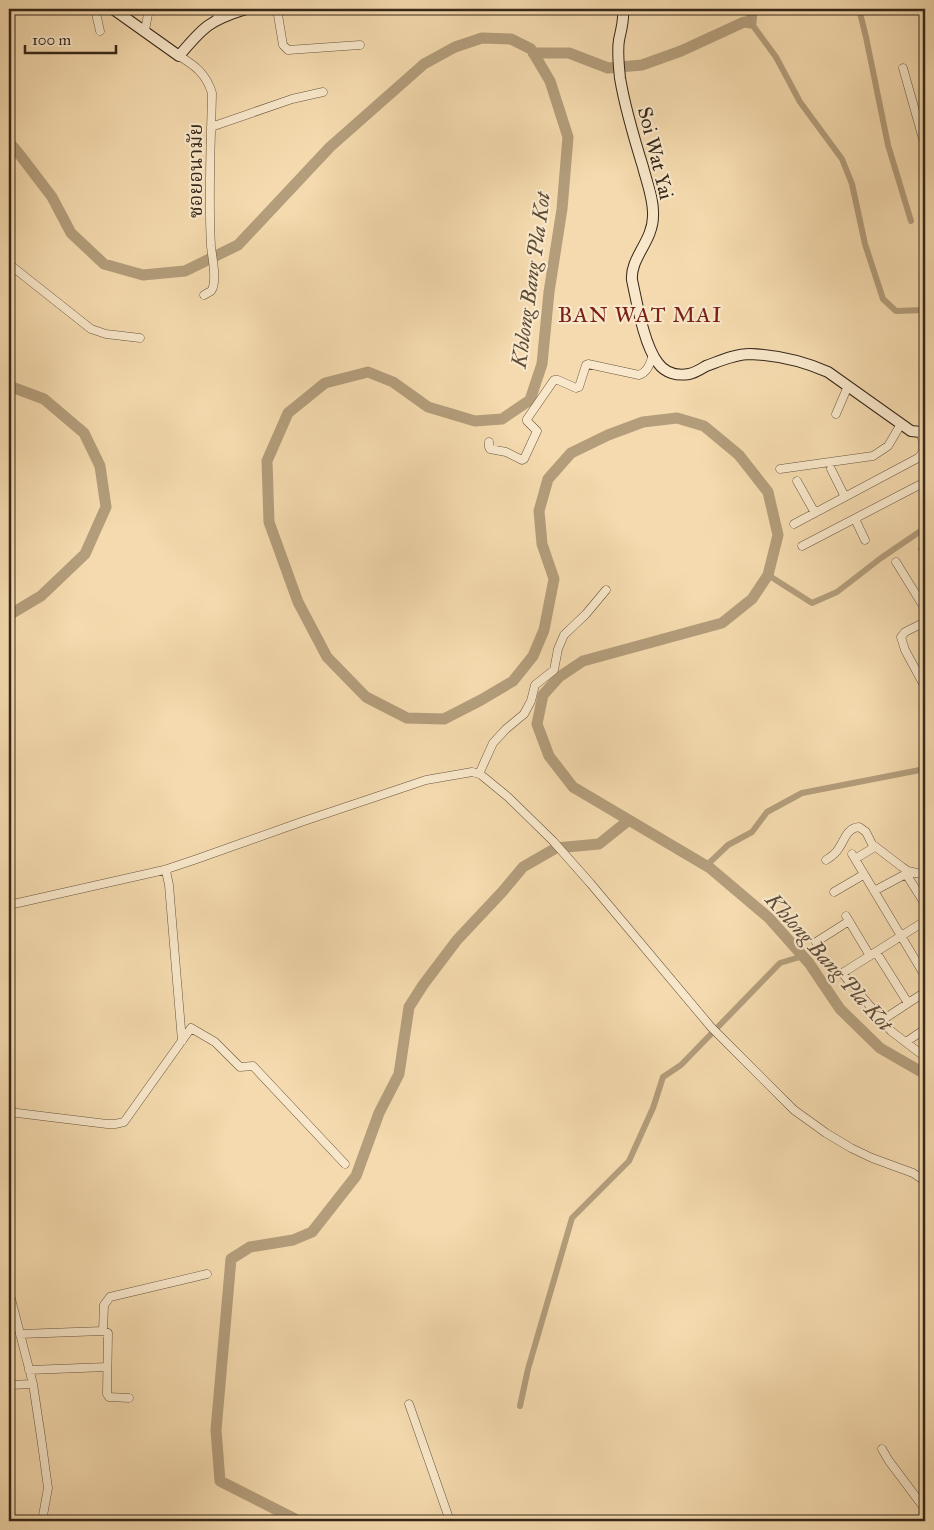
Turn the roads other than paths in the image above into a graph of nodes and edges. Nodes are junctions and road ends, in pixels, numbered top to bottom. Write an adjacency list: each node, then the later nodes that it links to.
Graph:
1 (96, 9): 9 (street)
2 (113, 9): 8 (street)
3 (149, 9): 8 (street)
4 (246, 9): 7 (street)
5 (277, 9): 10 (street)
6 (621, 9): 19 (street, Soi Wat Yai)
7 (217, 14): 11 (street)
8 (145, 30): 11 (street)
9 (100, 31)
10 (360, 44)
11 (180, 56): 14 (street, ซอยอนามัย)
12 (903, 68): 15 (street)
13 (323, 92): 14 (street)
14 (211, 127): 17 (street, ซอยอนามัย)
15 (925, 146)
16 (9, 264): 18 (street)
17 (204, 295)
18 (140, 338)
19 (653, 356): 20 (street, Soi Wat Yai); 24 (street)
20 (848, 386): 21 (street); 22 (street, Soi Wat Yai)
21 (836, 414)
22 (901, 424): 23 (street, Soi Wat Yai); 26 (street)
23 (923, 431): 29 (street)
24 (489, 442)
25 (831, 469): 29 (street)
26 (780, 470)
27 (796, 481): 30 (street)
28 (925, 482): 31 (street)
29 (845, 497): 30 (street)
30 (814, 513): 32 (street)
31 (855, 519): 33 (street); 34 (street)
32 (794, 524)
33 (865, 540)
34 (802, 546)
35 (896, 562): 37 (street)
36 (606, 590): 40 (street)
37 (925, 608)
38 (925, 624): 39 (street)
39 (925, 687)
40 (479, 774): 43 (street); 65 (street)
41 (872, 848): 44 (street)
42 (826, 860): 45 (street)
43 (164, 870): 49 (street); 60 (street)
44 (863, 875): 46 (street); 47 (street)
45 (925, 875)
46 (834, 892)
47 (874, 892): 48 (street); 51 (street)
48 (925, 904)
49 (9, 905)
50 (925, 921): 51 (street)
51 (902, 936): 53 (street); 54 (street)
52 (816, 942): 53 (street)
53 (873, 954): 56 (street); 58 (street)
54 (925, 976)
55 (923, 994): 56 (street); 57 (street)
56 (908, 1003): 58 (street)
57 (925, 1003)
58 (881, 1021): 61 (street)
59 (925, 1029): 61 (street)
60 (182, 1040): 63 (street); 64 (street)
61 (906, 1042): 62 (street)
62 (925, 1057)
63 (9, 1112)
64 (345, 1164)
65 (925, 1180)
66 (207, 1274): 68 (street)
67 (9, 1291): 69 (street)
68 (104, 1330): 69 (street); 70 (street)
69 (20, 1334): 71 (street)
70 (107, 1367): 71 (street); 74 (street)
71 (29, 1370): 72 (street)
72 (33, 1384): 73 (street); 78 (street)
73 (9, 1385)
74 (129, 1398)
75 (409, 1404): 79 (street)
76 (882, 1448): 77 (street)
77 (925, 1509)
78 (42, 1521)
79 (450, 1521)

